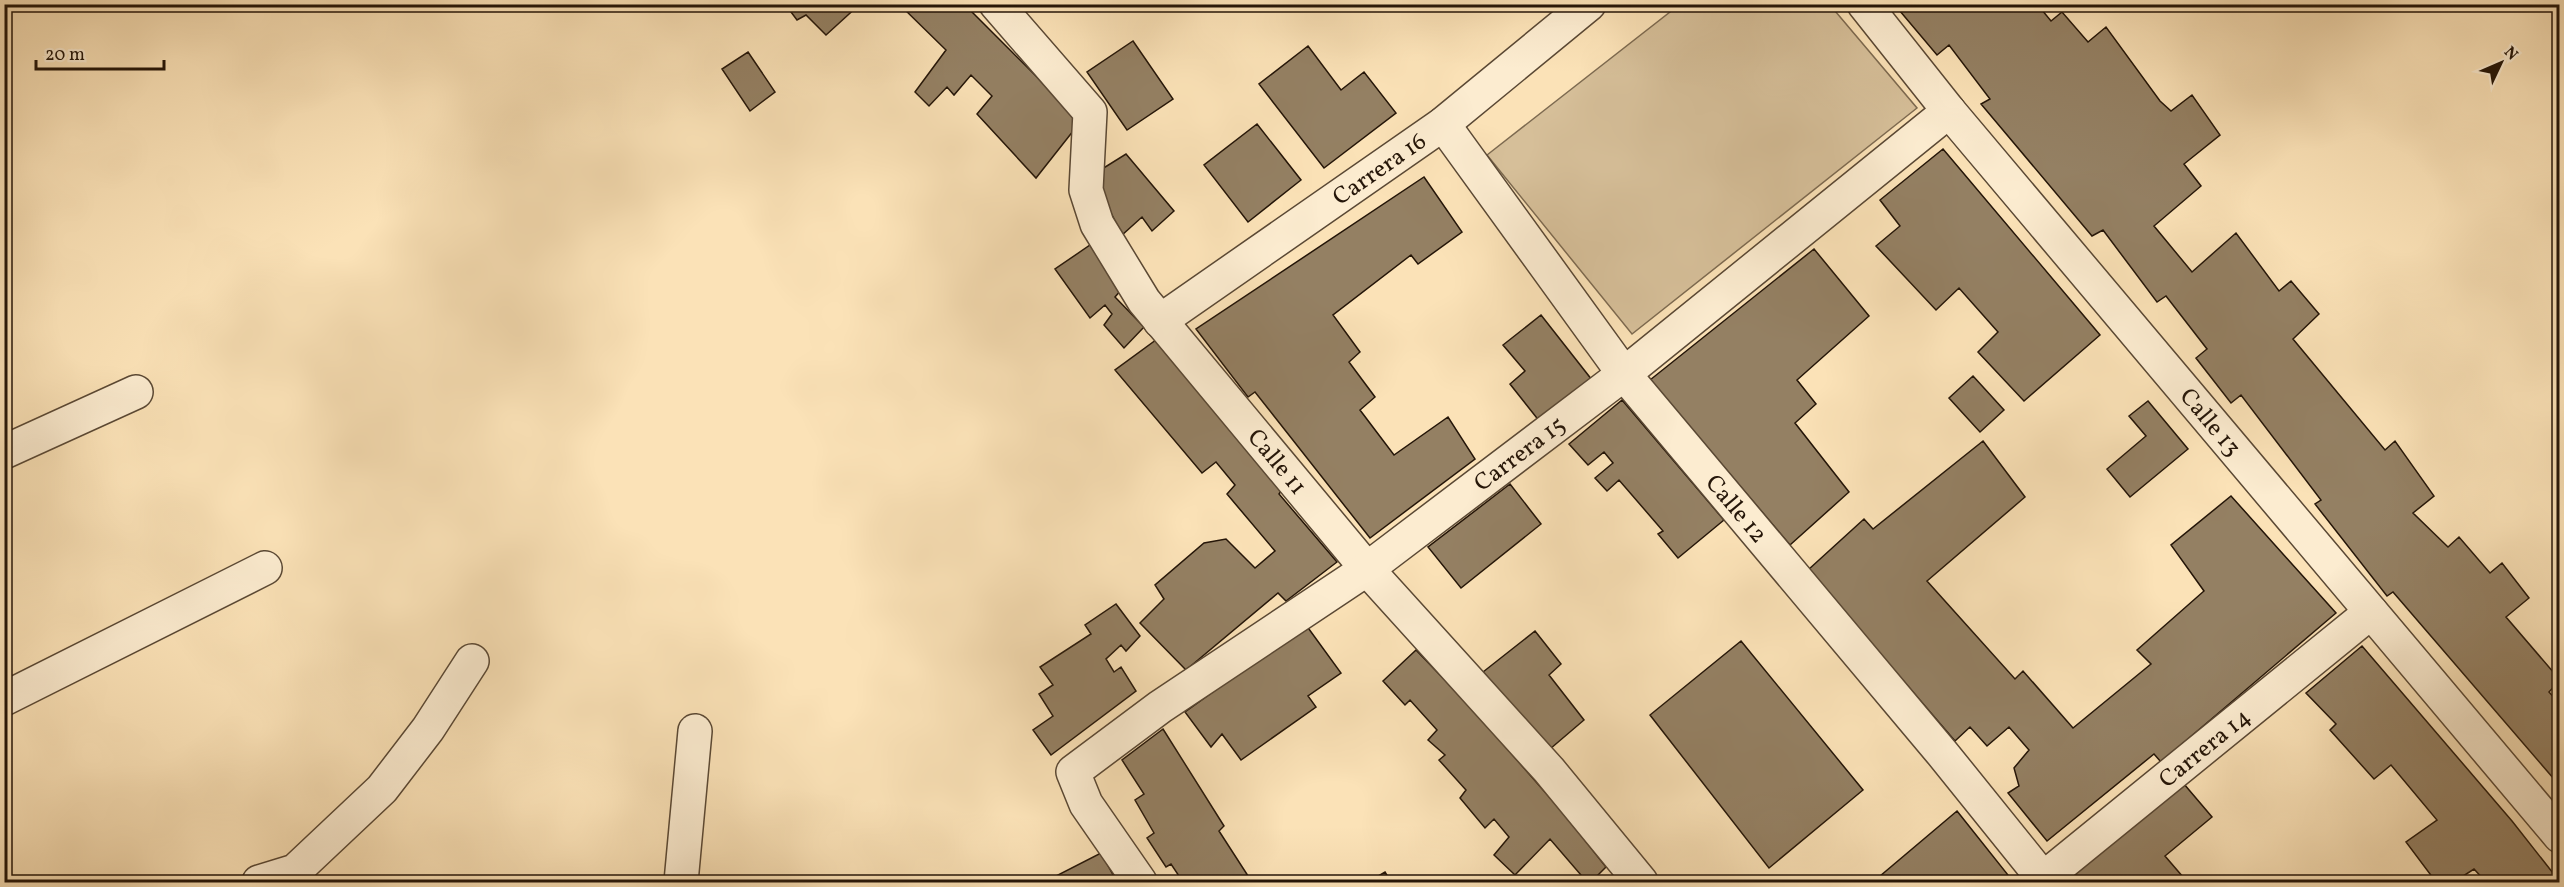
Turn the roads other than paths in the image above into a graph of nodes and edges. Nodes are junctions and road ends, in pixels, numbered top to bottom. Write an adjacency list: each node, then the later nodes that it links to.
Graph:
1 (996, 4): 6 (street, Calle 11)
2 (1589, 4): 5 (street, Carrera 16)
3 (1864, 4): 4 (street, Calle 13)
4 (1949, 111): 7 (street, Carrera 15); 12 (street, Calle 13)
5 (1443, 124): 6 (street, Carrera 16); 7 (street, Calle 12)
6 (1160, 321): 11 (street, Calle 11)
7 (1624, 374): 11 (street, Carrera 15); 17 (street, Calle 12)
8 (136, 392): 9 (street)
9 (4, 452)
10 (265, 568): 14 (street)
11 (1367, 569): 20 (street, Carrera 15); 21 (street, Calle 11)
12 (2371, 612): 16 (street, Calle 13); 17 (street, Carrera 14)
13 (472, 661): 18 (street)
14 (4, 699)
15 (695, 731): 19 (street)
16 (2559, 836)
17 (2043, 881)
18 (259, 882)
19 (681, 882)
20 (1140, 882)
21 (1641, 882)

